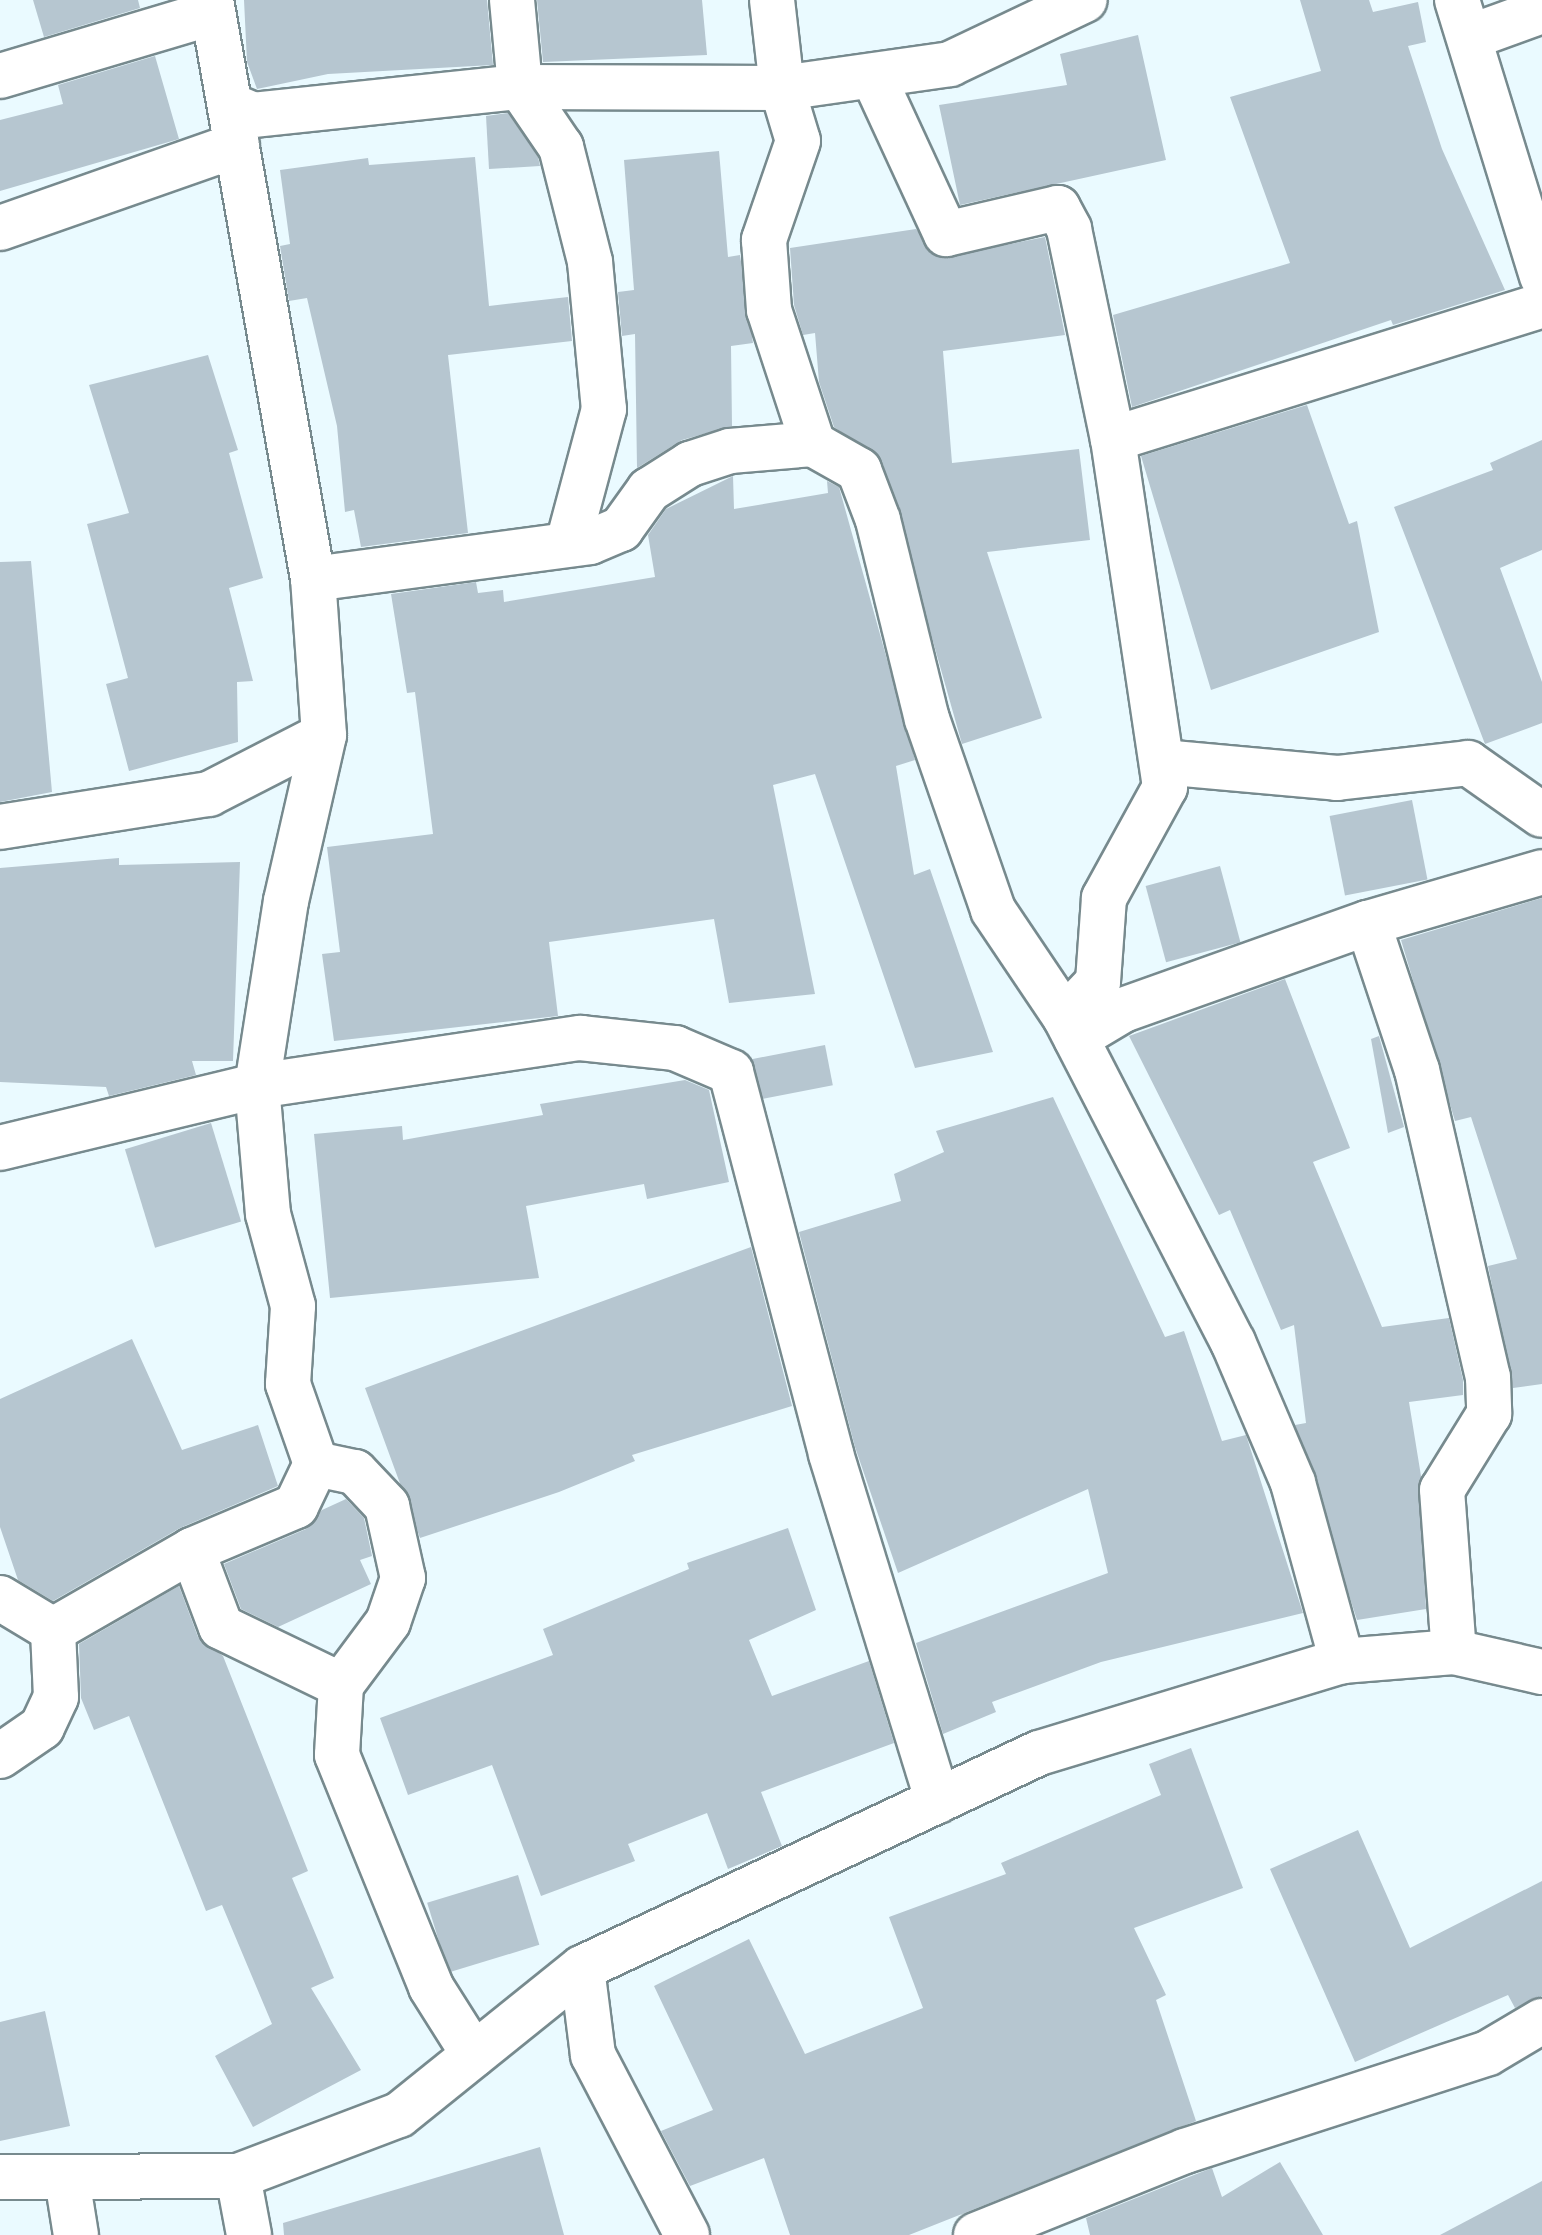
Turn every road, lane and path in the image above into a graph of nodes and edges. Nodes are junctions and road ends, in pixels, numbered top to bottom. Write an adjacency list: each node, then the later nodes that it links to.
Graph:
1 (512, 0): 9 (street)
2 (772, 0): 10 (street)
3 (1085, 0): 8 (street)
4 (211, 6): 7 (street); 11 (street)
5 (1542, 11): 6 (street)
6 (1463, 18): 12 (street)
7 (0, 76)
8 (873, 76): 10 (street); 16 (street)
9 (520, 87): 10 (street); 11 (street); 18 (street)
10 (782, 88): 17 (street)
11 (234, 125): 13 (street); 19 (street)
12 (1530, 201): 14 (street)
13 (3, 221)
14 (1542, 276)
15 (1542, 305): 16 (street)
16 (1113, 439): 21 (street)
17 (813, 444): 18 (street); 26 (street)
18 (568, 543): 19 (street)
19 (313, 579): 20 (street)
20 (324, 735): 23 (street); 27 (street)
21 (1162, 762): 22 (street); 26 (street)
22 (1542, 815)
23 (0, 827)
24 (1542, 872): 25 (street)
25 (1368, 923): 26 (street); 33 (street)
26 (1071, 1028): 34 (street)
27 (257, 1086): 28 (street); 29 (street); 38 (street)
28 (0, 1148)
29 (316, 1464): 30 (street); 36 (street)
30 (192, 1550): 32 (street); 36 (street)
31 (0, 1598): 32 (street)
32 (53, 1630): 37 (street)
33 (1454, 1652): 34 (street); 35 (street)
34 (1342, 1661): 38 (street)
35 (1542, 1672)
36 (341, 1685): 41 (street)
37 (0, 1756)
38 (938, 1801): 39 (street)
39 (582, 1968): 41 (street); 48 (street)
40 (1542, 2021): 45 (street)
41 (474, 2055): 42 (street)
42 (238, 2176): 44 (street); 47 (street)
43 (0, 2177): 44 (street)
44 (67, 2179): 46 (street)
45 (988, 2233)
46 (76, 2235)
47 (249, 2235)
48 (687, 2235)

